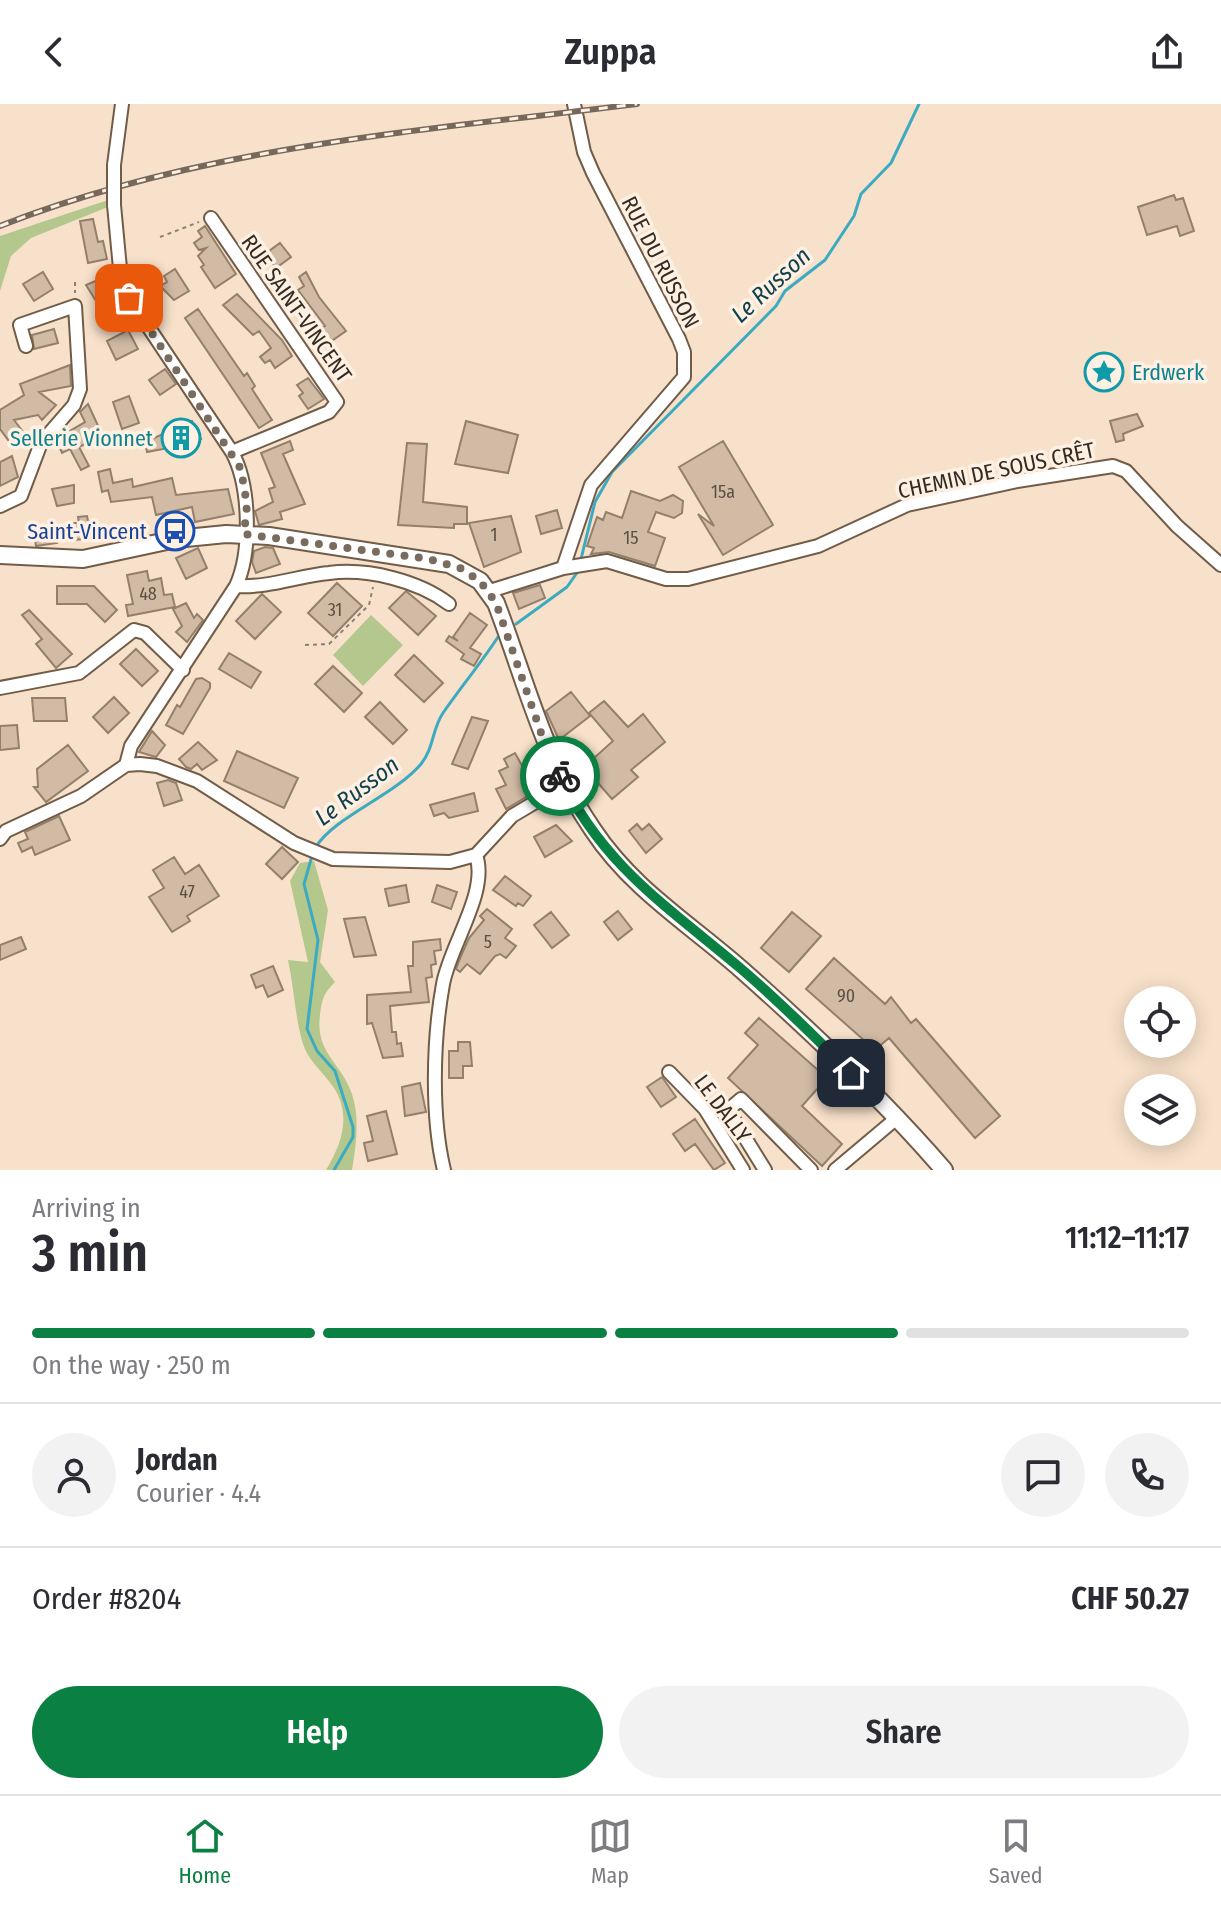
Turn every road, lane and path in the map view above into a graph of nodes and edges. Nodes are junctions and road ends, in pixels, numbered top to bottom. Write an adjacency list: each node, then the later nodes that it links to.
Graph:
1 (122, 104): 6 (street, bridge)
2 (574, 104): 11 (street, RUE DU RUSSON)
3 (211, 218): 4 (path); 6 (street, RUE SAINT-VINCENT)
4 (160, 237)
5 (26, 346): 7 (street)
6 (232, 452): 8 (street)
7 (0, 506)
8 (244, 534): 9 (main road); 13 (street); 14 (main road)
9 (0, 555)
10 (1221, 565): 11 (street, CHEMIN DE SOUS CRÊT)
11 (563, 568): 14 (street)
12 (374, 577): 13 (street); 15 (street); 16 (path)
13 (236, 586): 17 (street)
14 (490, 591): 20 (main road)
15 (449, 604)
16 (305, 645)
17 (183, 670): 18 (street); 19 (street)
18 (0, 688)
19 (126, 765): 21 (street); 22 (street)
20 (564, 785): 22 (street); 24 (main road)
21 (2, 832)
22 (476, 855): 29 (street)
23 (669, 1072): 30 (street, LE DALLY)
24 (898, 1117): 27 (street); 32 (main road)
25 (763, 1121): 26 (street); 26 (street); 28 (street)
26 (743, 1134): 31 (street)
27 (841, 1168)
28 (807, 1169)
29 (444, 1170)
30 (743, 1170)
31 (765, 1170)
32 (944, 1170)

